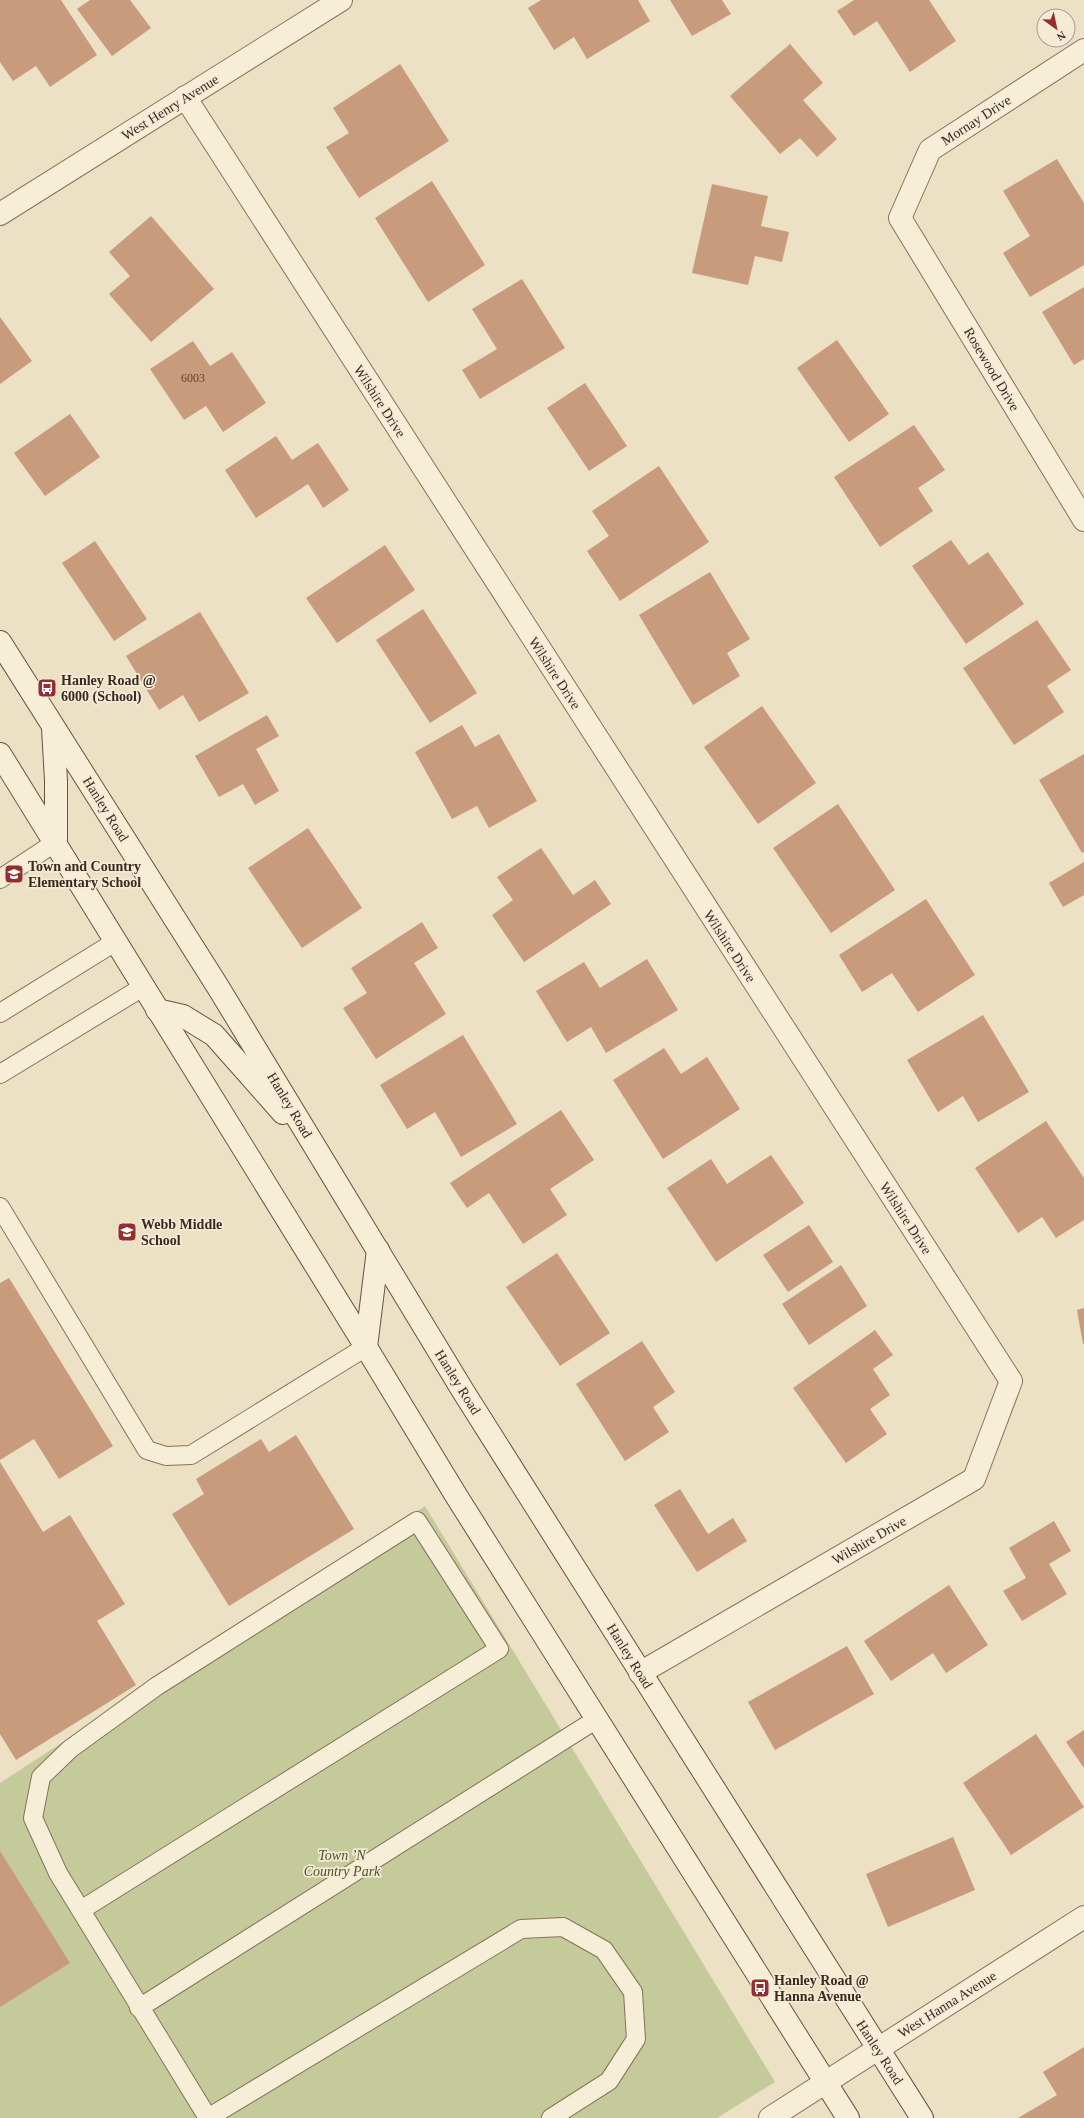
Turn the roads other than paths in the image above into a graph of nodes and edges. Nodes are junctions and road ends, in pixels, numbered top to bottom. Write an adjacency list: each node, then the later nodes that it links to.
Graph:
1 (341, 0): 3 (main road, West Henry Avenue)
2 (1084, 50): 5 (main road, Mornay Drive)
3 (185, 97): 4 (main road, West Henry Avenue); 21 (main road, Wilshire Drive)
4 (0, 214)
5 (900, 218): 6 (main road, Rosewood Drive)
6 (1084, 520)
7 (0, 642): 8 (main road, Hanley Road)
8 (52, 724): 10 (main road); 17 (main road, Hanley Road)
9 (0, 754): 10 (main road)
10 (56, 842): 11 (lane); 12 (main road)
11 (0, 879)
12 (115, 942): 13 (main road); 15 (lane)
13 (143, 987): 14 (main road); 16 (lane)
14 (157, 1010): 17 (main road); 20 (main road)
15 (0, 1014)
16 (0, 1074)
17 (317, 1150): 19 (main road, Hanley Road)
18 (0, 1207): 20 (lane)
19 (378, 1250): 20 (main road); 21 (main road, Hanley Road)
20 (366, 1347): 22 (main road)
21 (640, 1673): 26 (main road, Hanley Road)
22 (597, 1719): 25 (lane); 27 (main road)
23 (81, 1910): 23 (lane); 25 (lane)
24 (1084, 1918): 26 (main road, West Hanna Avenue)
25 (139, 2008): 28 (lane)
26 (878, 2048): 27 (main road, West Hanna Avenue); 32 (main road, Hanley Road)
27 (825, 2082): 30 (main road, West Hanna Avenue); 31 (main road)
28 (208, 2118): 29 (lane)
29 (551, 2118)
30 (770, 2118)
31 (848, 2118)
32 (922, 2118)

